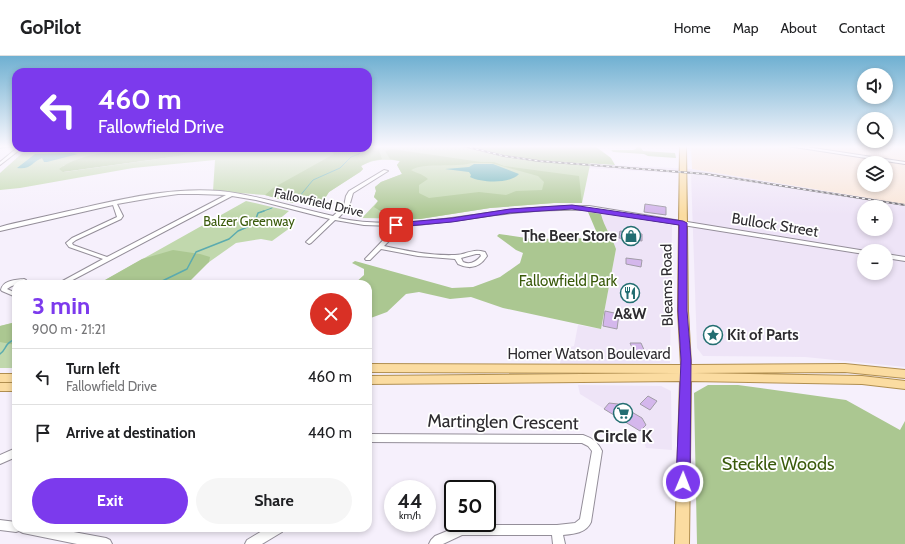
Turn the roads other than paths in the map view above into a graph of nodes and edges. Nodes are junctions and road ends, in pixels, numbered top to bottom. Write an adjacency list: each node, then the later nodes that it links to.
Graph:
1 (683, 169): 6 (main road, Bleams Road)
2 (386, 170): 5 (street)
3 (232, 194): 4 (street, Fallowfield Drive); 5 (street, Fallowfield Drive); 15 (street)
4 (114, 202): 8 (street, Fallowfield Drive); 15 (street)
5 (335, 218): 7 (street, Fallowfield Drive); 9 (street)
6 (683, 223): 7 (street, Fallowfield Drive); 11 (street, Bullock Street); 21 (main road, Bleams Road)
7 (396, 225): 10 (street)
8 (0, 229)
9 (309, 242)
10 (381, 247): 12 (street); 14 (street)
11 (857, 251)
12 (458, 257)
13 (893, 257): 16 (street)
14 (368, 258)
15 (108, 259): 17 (street)
16 (905, 259)
17 (68, 280)
18 (12, 283): 19 (street)
19 (12, 294)
20 (372, 368): 21 (main road, Homer Watson Boulevard)
21 (685, 373): 22 (main road, Homer Watson Boulevard); 25 (main road, Homer Watson Boulevard); 26 (main road, Homer Watson Boulevard); 41 (main road, Bleams Road)
22 (905, 374)
23 (0, 378): 24 (main road)
24 (12, 378)
25 (372, 380)
26 (905, 385)
27 (0, 387): 28 (main road)
28 (12, 387)
29 (372, 438): 34 (street, Martinglen Crescent)
30 (12, 454): 31 (street)
31 (0, 460)
32 (0, 525): 33 (street)
33 (12, 526)
34 (557, 530): 39 (street, Martinglen Crescent); 40 (street)
35 (44, 532): 37 (street)
36 (271, 532): 38 (street)
37 (106, 544)
38 (251, 544)
39 (436, 544)
40 (559, 544)
41 (682, 544)

